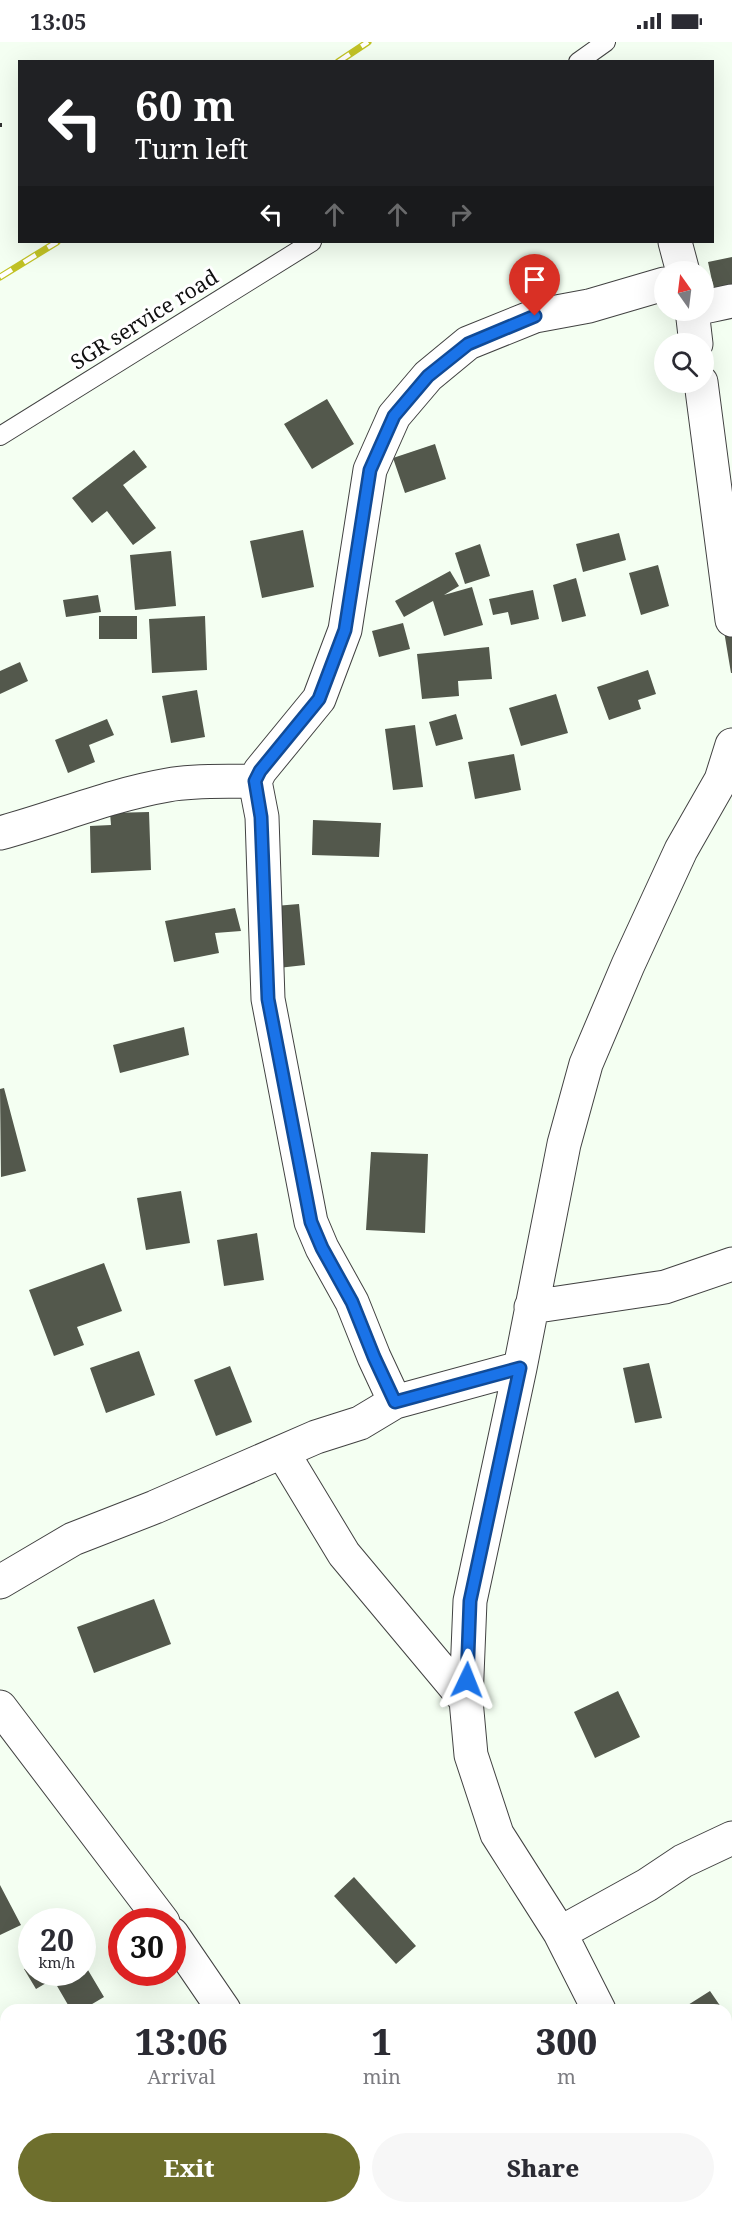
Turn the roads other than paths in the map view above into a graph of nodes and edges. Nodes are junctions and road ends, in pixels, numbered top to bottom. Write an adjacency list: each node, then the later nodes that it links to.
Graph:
1 (606, 42): 2 (lane)
2 (581, 60)
3 (310, 243): 10 (lane, SGR service road)
4 (675, 243): 5 (street)
5 (680, 261)
6 (654, 287): 13 (street)
7 (732, 301): 8 (street)
8 (714, 304)
9 (702, 393): 11 (street)
10 (0, 436)
11 (732, 620)
12 (732, 745): 16 (street)
13 (255, 781): 14 (street); 18 (street)
14 (0, 833)
15 (732, 1264): 16 (street)
16 (531, 1307): 17 (street)
17 (520, 1368): 18 (street); 21 (street)
18 (395, 1402): 19 (street)
19 (283, 1453): 20 (street); 21 (street)
20 (0, 1582)
21 (466, 1700): 25 (street)
22 (0, 1707): 24 (street)
23 (732, 1838): 25 (street)
24 (152, 1908)
25 (560, 1933): 28 (street)
26 (186, 1954): 27 (street)
27 (220, 2004)
28 (596, 2004)

